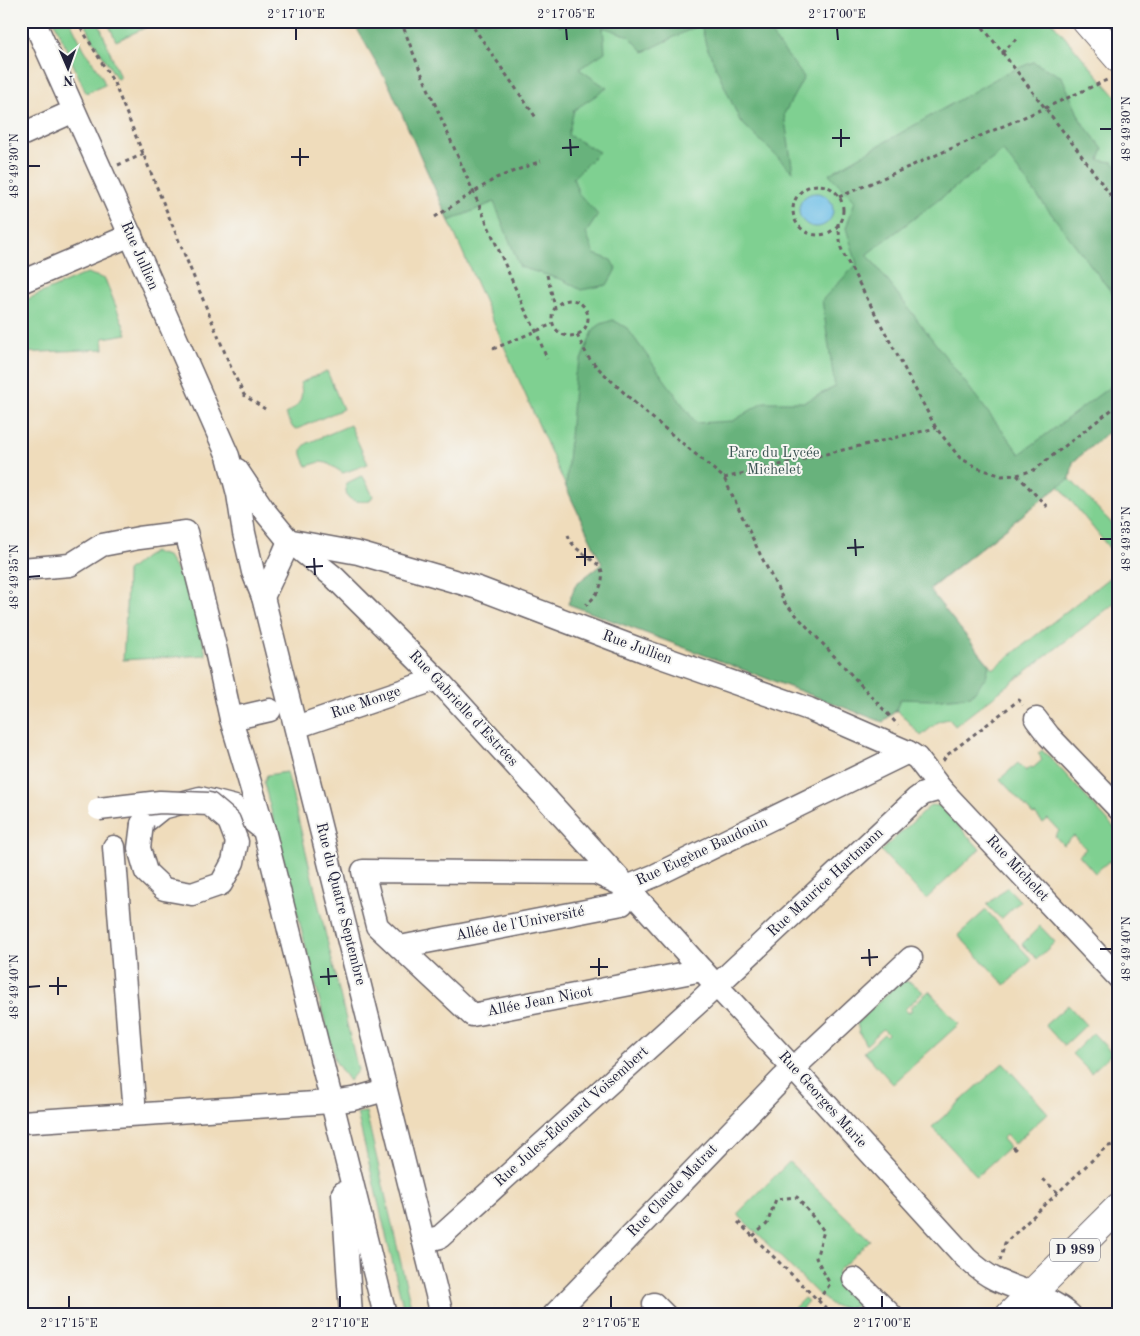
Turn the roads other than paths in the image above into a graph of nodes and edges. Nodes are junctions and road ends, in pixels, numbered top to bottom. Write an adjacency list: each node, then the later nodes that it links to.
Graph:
1 (34, 21): 4 (street, Rue Jullien)
2 (1086, 21): 3 (main road)
3 (1115, 69)
4 (74, 111): 5 (street); 6 (street, Rue Jullien)
5 (21, 135)
6 (131, 236): 7 (street); 8 (street, Rue Jullien)
7 (21, 282)
8 (228, 456): 9 (street, Rue Jullien); 10 (street)
9 (238, 494): 10 (street); 13 (street, Rue du Quatre Septembre)
10 (289, 541): 11 (street, Rue Jullien); 13 (street); 14 (street, Rue Gabrielle d'Estrées); 15 (street)
11 (352, 553): 14 (street); 21 (street, Rue Jullien)
12 (21, 569): 18 (street)
13 (253, 572): 15 (street, Rue du Quatre Septembre)
14 (334, 577): 16 (street, Rue Gabrielle d'Estrées)
15 (263, 596): 20 (street, Rue du Quatre Septembre)
16 (437, 679): 20 (street, Rue Monge); 27 (street, Rue Gabrielle d'Estrées)
17 (270, 710): 18 (street)
18 (231, 719): 24 (street)
19 (1036, 719): 23 (street)
20 (296, 727): 33 (street, Rue du Quatre Septembre)
21 (924, 768): 27 (street, Rue Eugène Baudouin); 30 (street, Rue Maurice Hartmann); 31 (street, Rue Michelet)
22 (99, 809): 24 (street, bridge)
23 (1119, 809)
24 (264, 830): 34 (street)
25 (114, 847): 35 (street)
26 (363, 871): 27 (street, Rue Eugène Baudouin); 28 (street, Allée Jean Nicot)
27 (627, 887): 28 (street, Allée de l'Université); 30 (street, Rue Georges Marie)
28 (400, 947): 30 (street, Allée Jean Nicot)
29 (911, 958): 32 (street, Rue Claude Matrat)
30 (709, 978): 32 (street, Rue Georges Marie); 39 (street, Rue Jules-Édouard Voisembert)
31 (1119, 978)
32 (793, 1068): 41 (street, Rue Georges Marie); 45 (street, Rue Claude Matrat)
33 (385, 1090): 34 (street); 39 (street, Rue du Quatre Septembre)
34 (332, 1102): 35 (street); 37 (street)
35 (135, 1114): 36 (street)
36 (21, 1122)
37 (340, 1139): 42 (street); 43 (street)
38 (1119, 1207): 41 (main road, D 989)
39 (424, 1241): 44 (street, Rue du Quatre Septembre)
40 (854, 1279): 46 (street)
41 (1031, 1293): 47 (main road, D 989); 48 (street, Rue Georges Marie)
42 (351, 1315)
43 (385, 1315)
44 (442, 1315)
45 (554, 1315)
46 (891, 1315)
47 (1010, 1315)
48 (1070, 1315)

